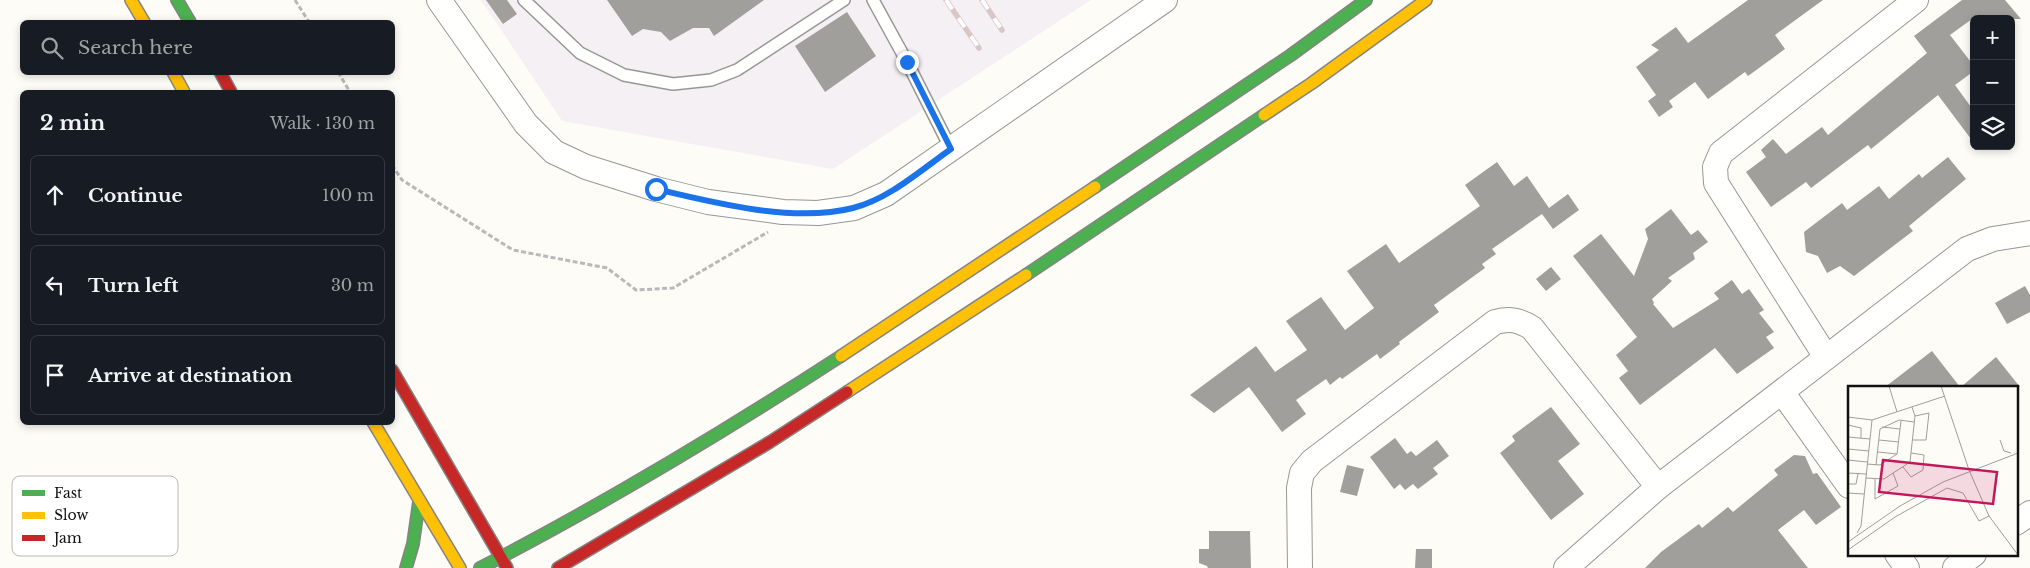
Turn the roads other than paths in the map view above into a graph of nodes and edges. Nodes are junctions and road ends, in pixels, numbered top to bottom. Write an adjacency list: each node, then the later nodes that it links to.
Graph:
1 (131, 0): 11 (main road)
2 (177, 0): 12 (main road)
3 (440, 0): 17 (street)
4 (524, 0): 5 (lane)
5 (844, 0)
6 (873, 0): 17 (lane)
7 (1165, 0): 17 (street)
8 (1366, 0): 29 (main road)
9 (1426, 0): 28 (main road)
10 (1916, 0): 19 (street)
11 (143, 20)
12 (189, 20)
13 (175, 75): 15 (main road)
14 (222, 75): 16 (main road)
15 (183, 90)
16 (230, 90)
17 (951, 149)
18 (2030, 233): 19 (street)
19 (1826, 357): 21 (street)
20 (395, 375): 29 (main road)
21 (1782, 392): 23 (street); 24 (street)
22 (375, 425): 25 (main road)
23 (1848, 485)
24 (1658, 487): 38 (street); 39 (street)
25 (419, 502): 32 (main road); 33 (main road)
26 (2030, 513): 27 (street)
27 (2018, 522)
28 (592, 548): 36 (main road); 37 (main road)
29 (501, 556): 34 (main road); 35 (main road)
30 (1898, 556): 40 (street)
31 (1971, 556): 41 (street)
32 (406, 568)
33 (460, 568)
34 (480, 568)
35 (507, 568)
36 (558, 568)
37 (585, 568)
38 (1300, 568)
39 (1566, 568)
40 (1907, 568)
41 (1955, 568)

